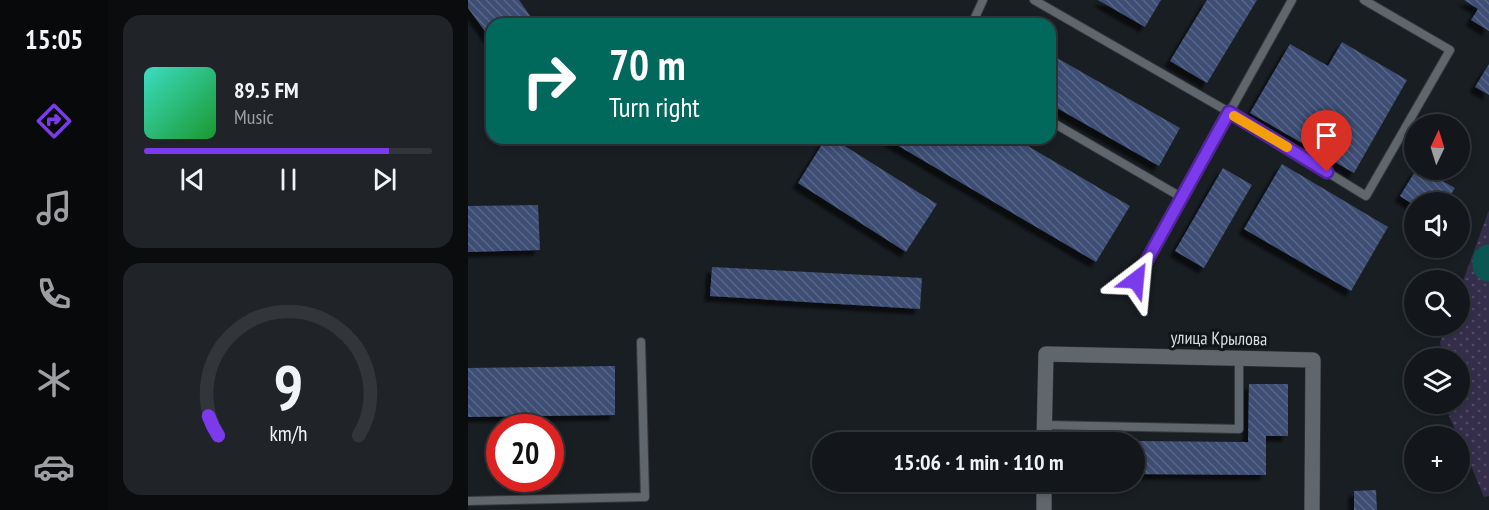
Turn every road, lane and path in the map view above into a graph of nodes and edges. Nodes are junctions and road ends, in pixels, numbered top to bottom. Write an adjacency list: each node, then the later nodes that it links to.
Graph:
1 (983, 0): 5 (lane)
2 (1034, 0): 6 (lane)
3 (1292, 0): 6 (lane)
4 (1364, 0): 6 (lane)
5 (975, 18)
6 (1229, 112): 8 (lane)
7 (1056, 124): 8 (lane)
8 (1181, 197): 9 (lane)
9 (1136, 280)
10 (641, 342): 15 (lane)
11 (1239, 358): 12 (street, улица Крылова); 12 (lane); 17 (street, улица Крылова)
12 (1044, 425): 13 (street)
13 (1044, 432)
14 (1044, 492): 16 (street)
15 (468, 501)
16 (1044, 510)
17 (1312, 510)

